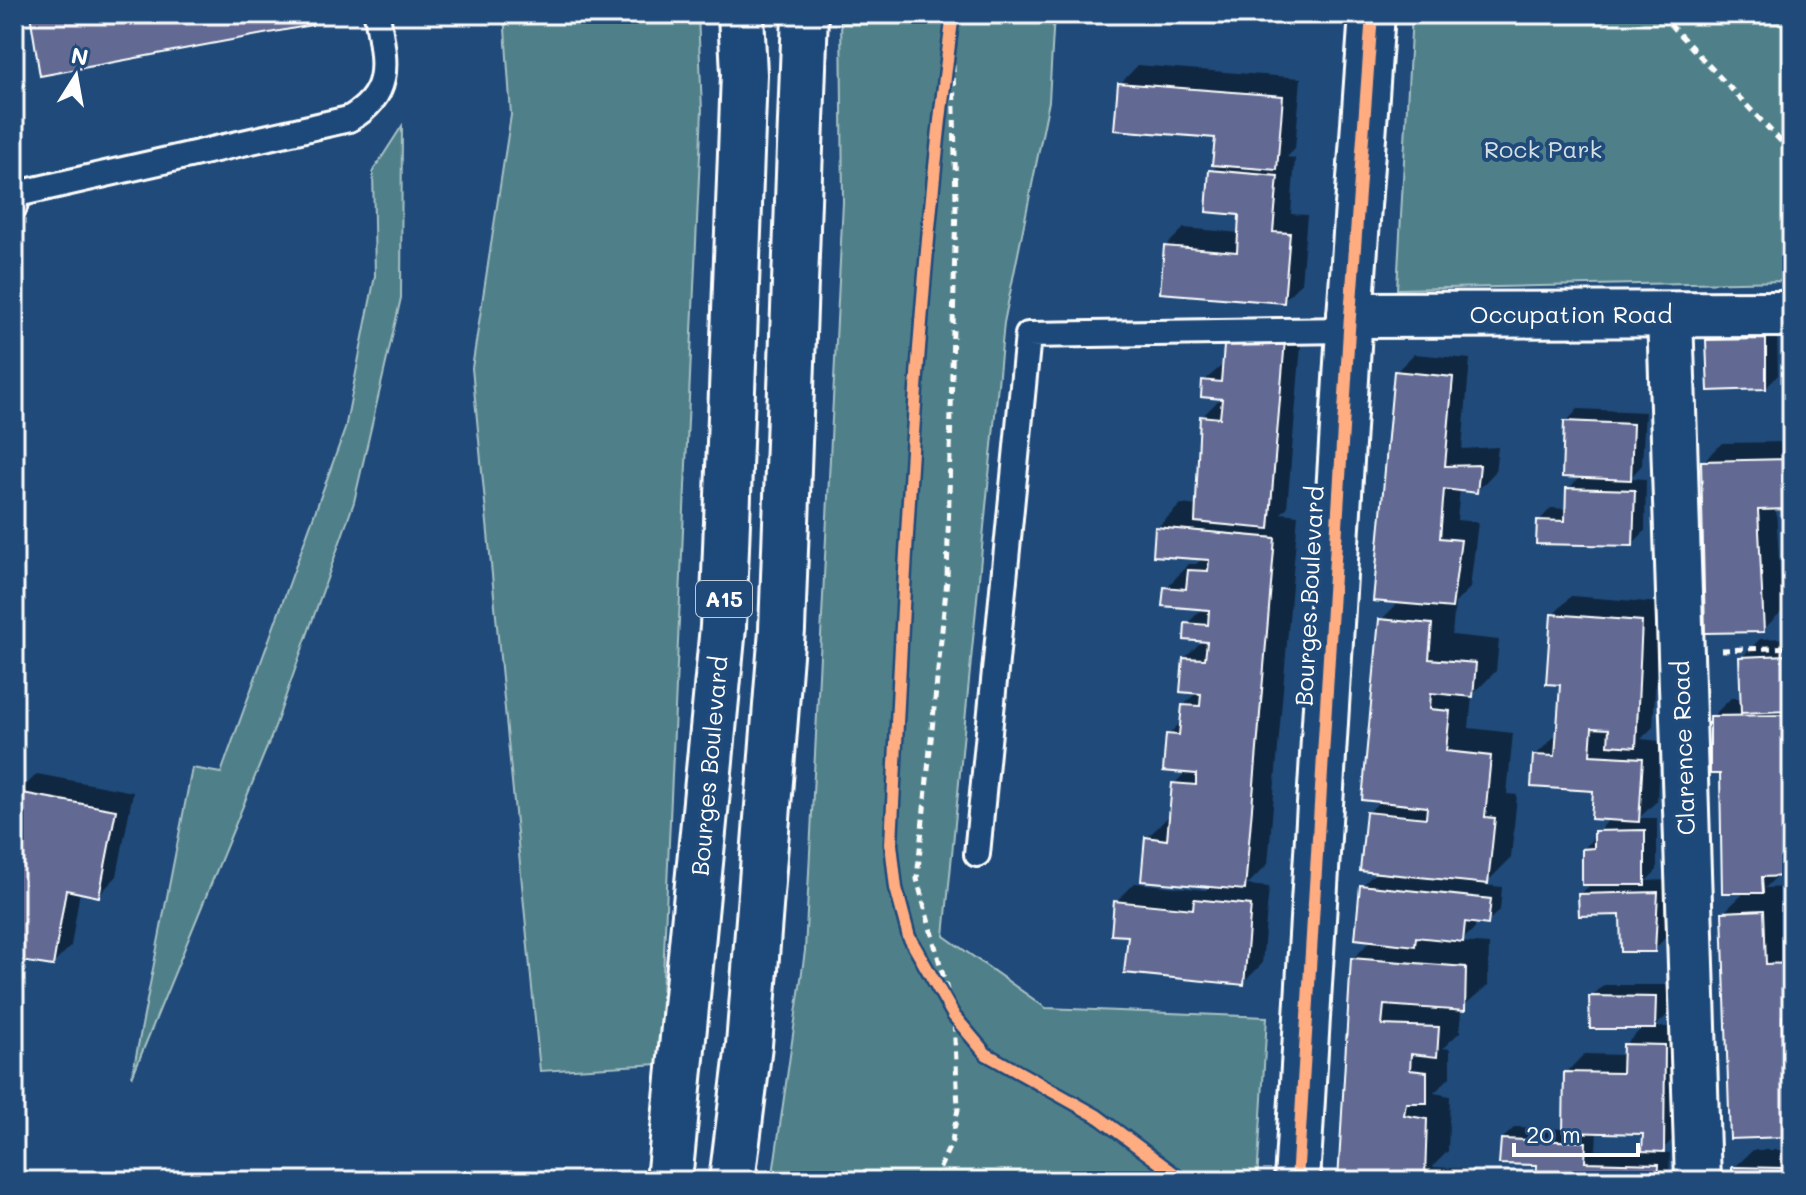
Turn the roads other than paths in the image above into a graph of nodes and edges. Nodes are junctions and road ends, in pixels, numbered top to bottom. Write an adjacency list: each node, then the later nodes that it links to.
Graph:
1 (377, 14): 5 (lane)
2 (741, 14): 10 (street, Bourges Boulevard / A15)
3 (805, 14): 11 (street, A15)
4 (1372, 14): 8 (street, Bourges Boulevard)
5 (14, 207)
6 (1792, 314): 7 (street, Occupation Road)
7 (1670, 315): 8 (street, Occupation Road); 13 (street, Clarence Road)
8 (1349, 322): 9 (lane); 12 (street, Bourges Boulevard)
9 (977, 854)
10 (669, 1181)
11 (732, 1181)
12 (1297, 1181)
13 (1698, 1181)

